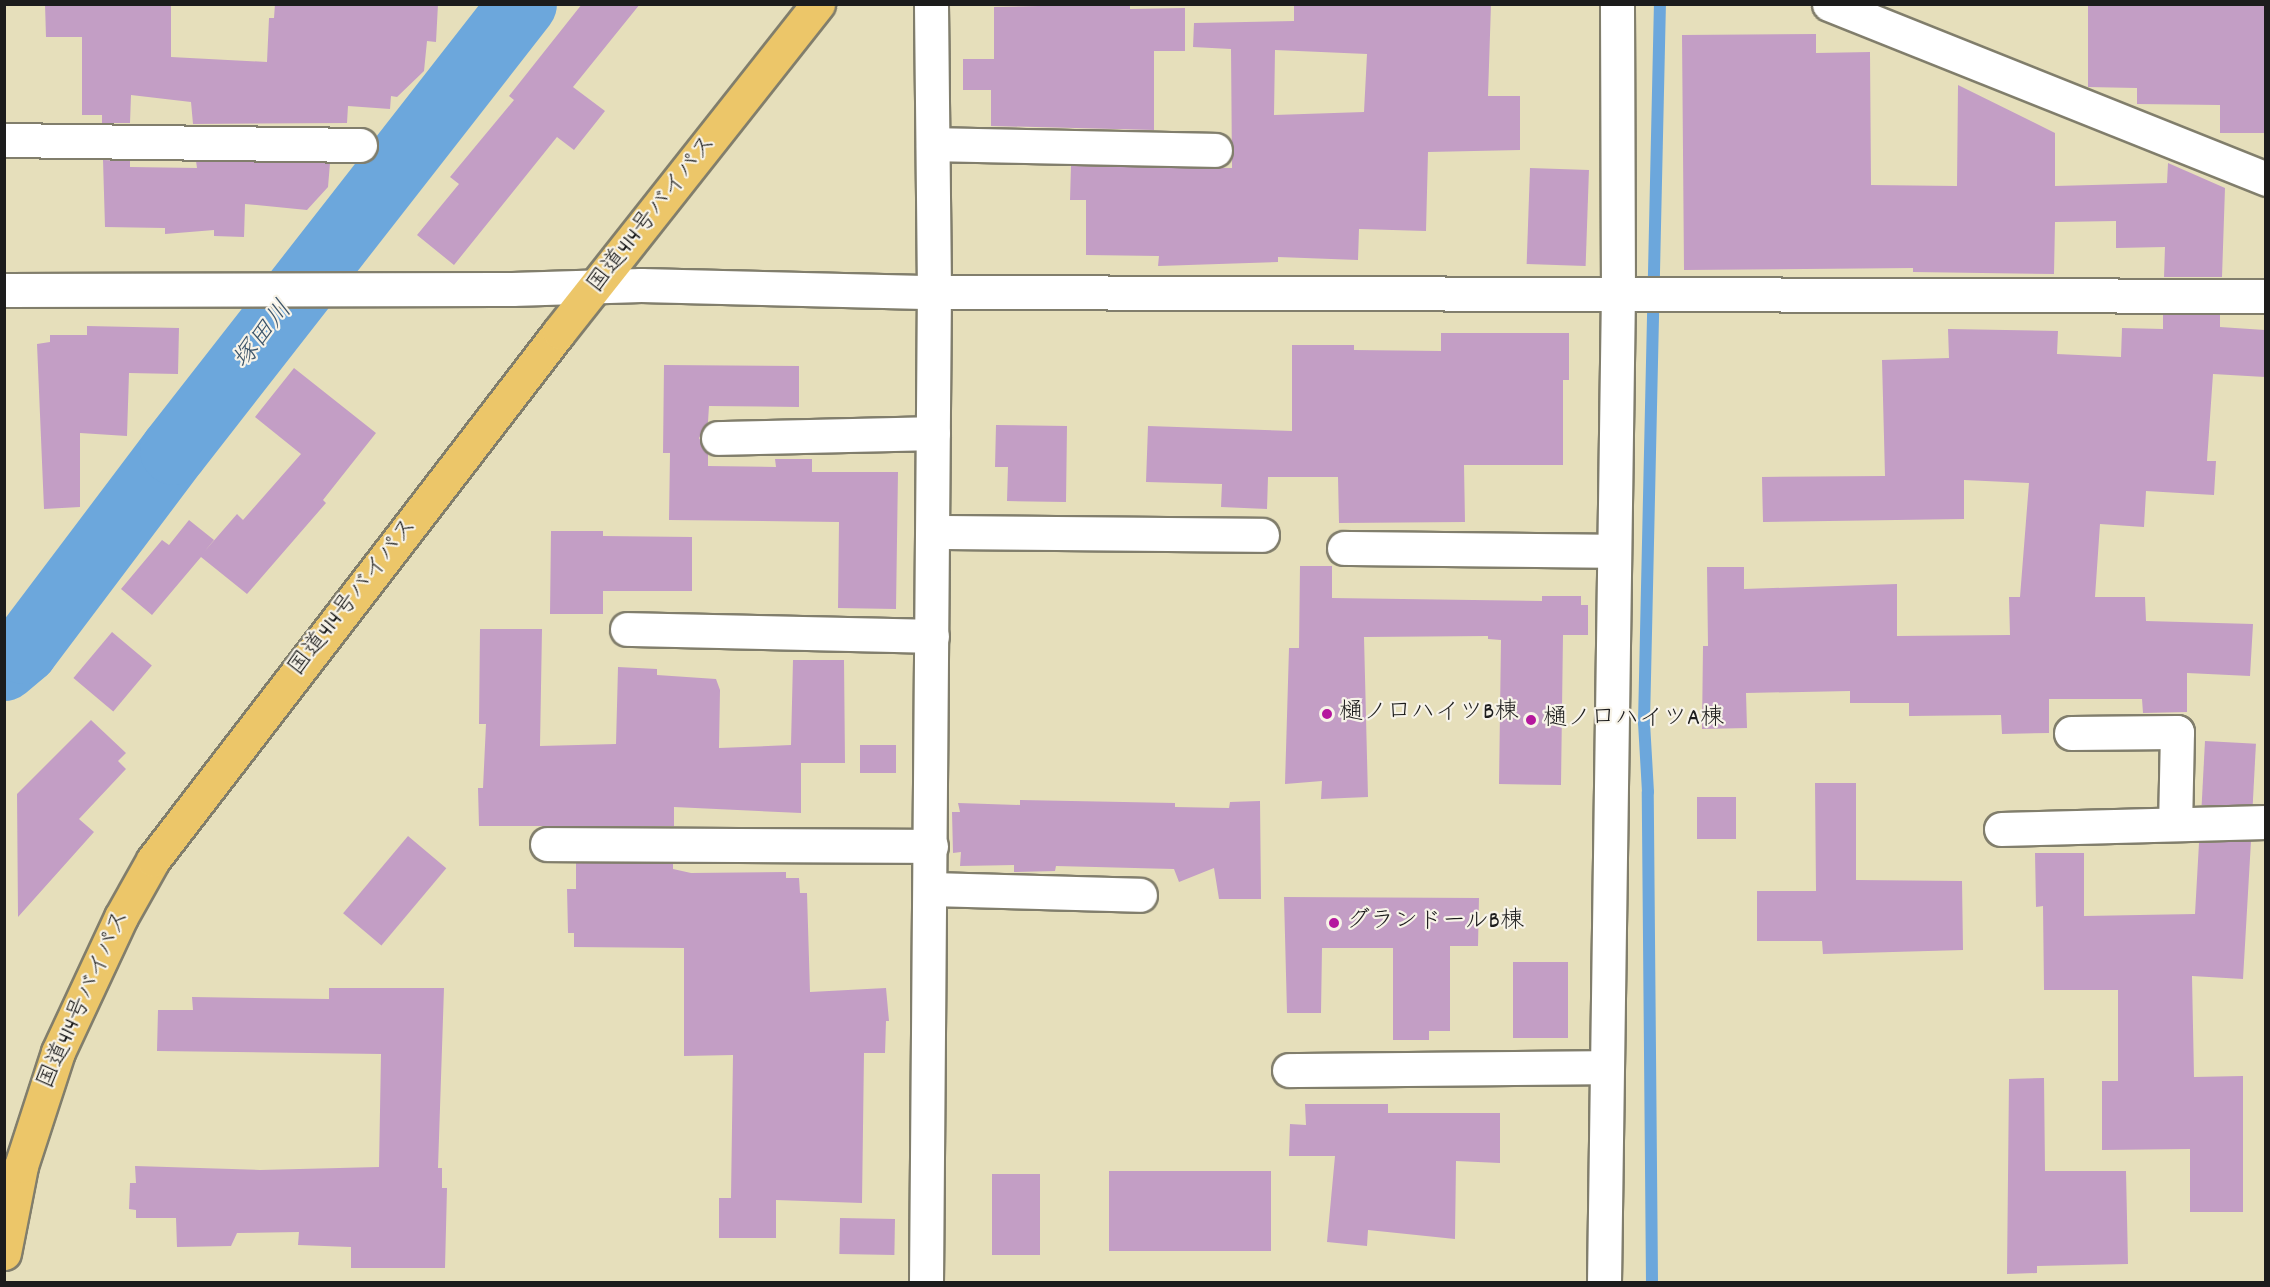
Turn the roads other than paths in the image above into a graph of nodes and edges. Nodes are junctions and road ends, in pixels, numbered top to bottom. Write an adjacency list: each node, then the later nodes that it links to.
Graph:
1 (818, 4): 10 (highway, 国道414号バイパス)
2 (931, 4): 6 (street)
3 (1617, 4): 13 (street)
4 (1829, 4): 9 (street)
5 (4, 140): 7 (street)
6 (933, 144): 8 (street); 12 (street)
7 (360, 145)
8 (1215, 150)
9 (2265, 179)
10 (600, 285): 11 (street); 12 (street); 33 (highway, 国道414号バイパス)
11 (4, 290)
12 (934, 292): 13 (street); 15 (street)
13 (1618, 294): 14 (street); 20 (street)
14 (2265, 296)
15 (933, 433): 16 (street); 17 (street)
16 (718, 438)
17 (933, 532): 18 (street); 22 (street)
18 (1262, 535)
19 (1344, 548): 20 (street)
20 (1612, 551): 31 (street)
21 (627, 629): 22 (street)
22 (932, 636): 28 (street)
23 (2071, 733): 25 (street)
24 (2265, 822): 25 (street)
25 (2175, 824): 26 (street)
26 (2001, 829)
27 (547, 844): 28 (street)
28 (931, 846): 29 (street)
29 (930, 889): 30 (street); 34 (street)
30 (1140, 895)
31 (1605, 1067): 32 (street); 35 (street)
32 (1289, 1070)
33 (4, 1253)
34 (926, 1282)
35 (1604, 1282)

